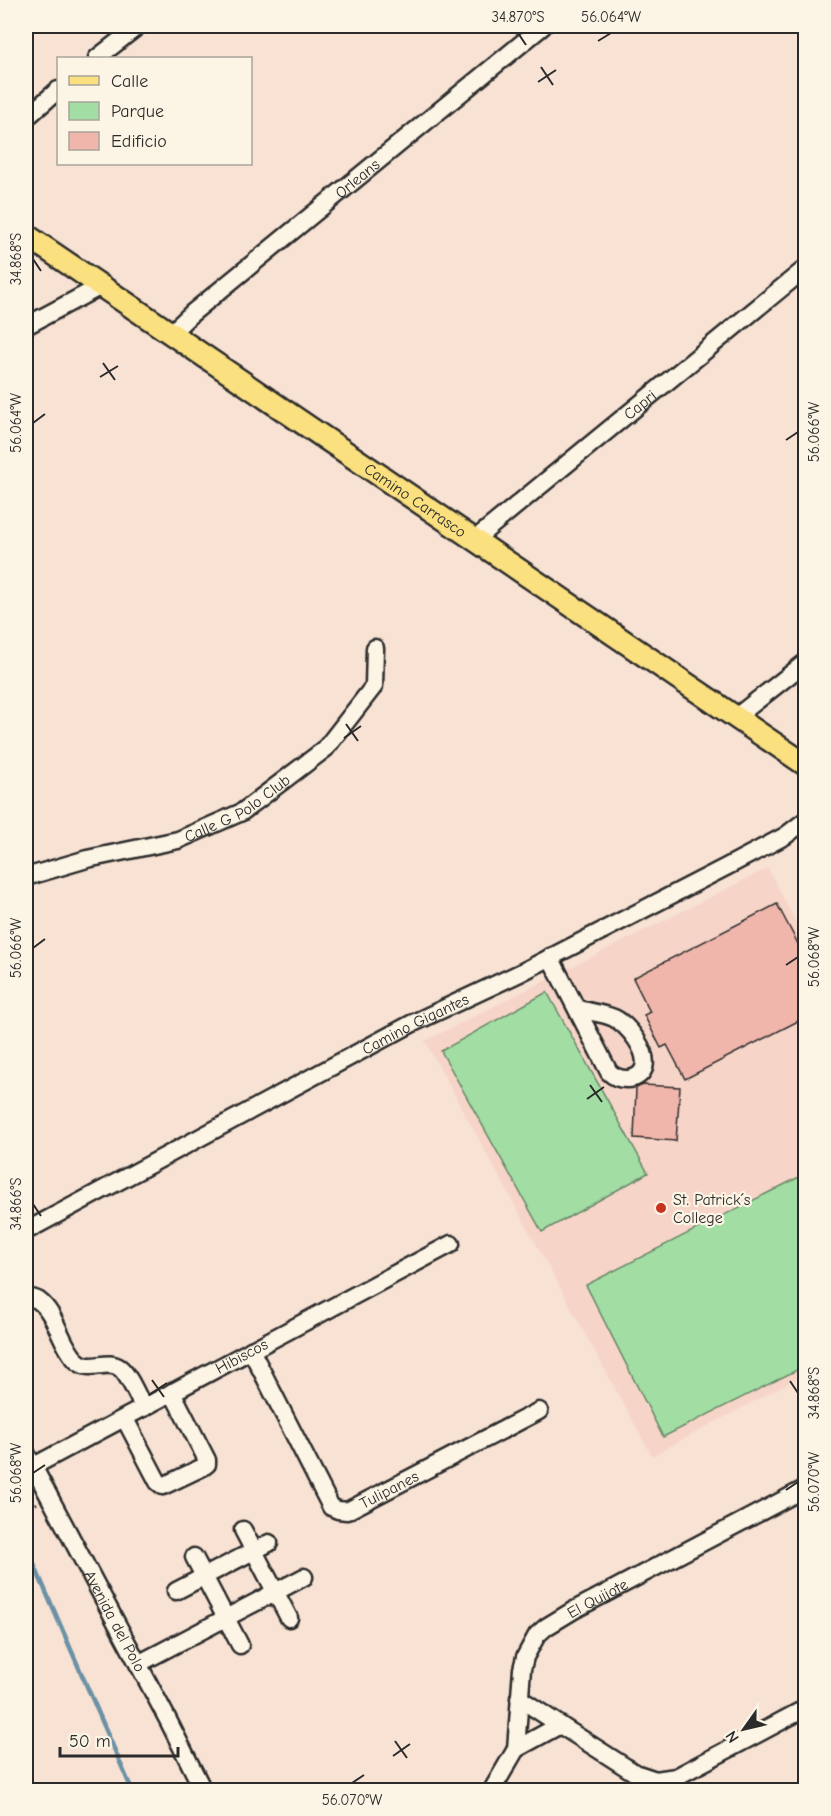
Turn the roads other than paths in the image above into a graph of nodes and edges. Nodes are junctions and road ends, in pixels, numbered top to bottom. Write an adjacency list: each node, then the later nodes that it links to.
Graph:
1 (138, 26): 3 (street)
2 (543, 26): 10 (street, Orleans)
3 (98, 57)
4 (57, 91): 5 (street)
5 (26, 118)
6 (26, 235): 8 (main road, Camino Carrasco)
7 (806, 268): 11 (street, Capri)
8 (101, 286): 9 (street); 10 (main road, Camino Carrasco)
9 (26, 326)
10 (171, 333): 11 (main road, Camino Carrasco)
11 (474, 540): 14 (main road, Camino Carrasco)
12 (375, 648): 17 (street, Calle G Polo Club)
13 (806, 662): 14 (street)
14 (736, 717): 15 (main road, Camino Carrasco)
15 (806, 765)
16 (806, 820): 18 (street, Camino Gigantes)
17 (26, 877)
18 (550, 957): 19 (street); 20 (street, Camino Gigantes)
19 (578, 1009): 19 (street)
20 (26, 1231)
21 (451, 1244): 23 (street, Hibiscos)
22 (26, 1297): 25 (street)
23 (252, 1350): 24 (street, Hibiscos); 26 (street, Tulipanes)
24 (172, 1392): 25 (street, Hibiscos); 27 (street)
25 (144, 1408): 27 (street, Hibiscos)
26 (539, 1411)
27 (125, 1419): 28 (street, Hibiscos)
28 (29, 1460): 41 (street, Avenida del Polo)
29 (806, 1488): 42 (street, El Quijote)
30 (243, 1530): 32 (street)
31 (269, 1543): 32 (street)
32 (254, 1551): 34 (street); 37 (street)
33 (194, 1557): 34 (street)
34 (204, 1577): 36 (street); 39 (street)
35 (304, 1577): 37 (street)
36 (176, 1592)
37 (276, 1592): 38 (street); 39 (street)
38 (289, 1617)
39 (226, 1618): 40 (street); 41 (street)
40 (240, 1645)
41 (138, 1664): 46 (street, Avenida del Polo)
42 (519, 1698): 44 (street); 45 (street, El Quijote)
43 (806, 1708): 44 (street)
44 (560, 1725): 45 (street)
45 (516, 1749): 47 (street, El Quijote)
46 (203, 1791)
47 (492, 1791)

